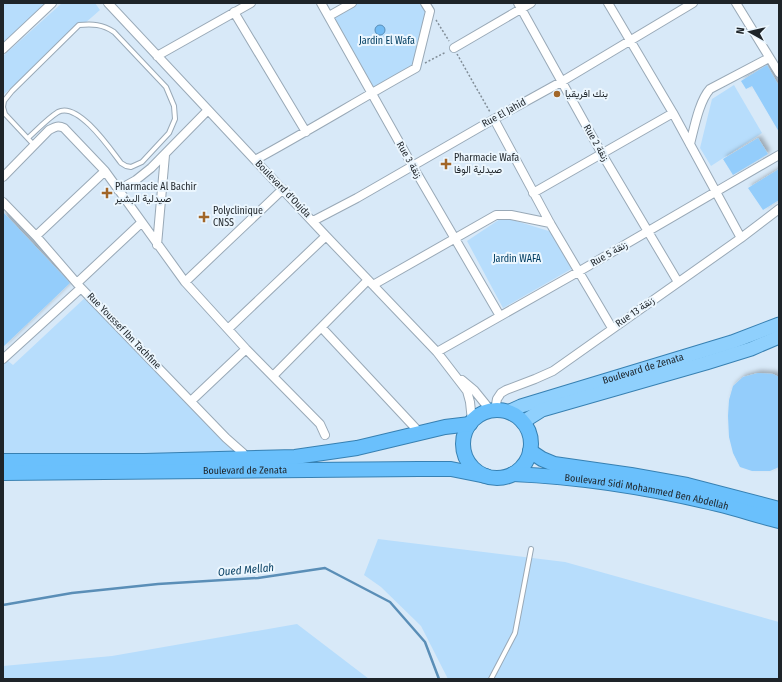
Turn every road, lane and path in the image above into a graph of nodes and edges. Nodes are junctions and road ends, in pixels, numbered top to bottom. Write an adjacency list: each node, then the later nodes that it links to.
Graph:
1 (52, 3): 17 (street)
2 (108, 3): 18 (street, Boulevard d'Oujda)
3 (251, 3): 13 (street)
4 (321, 3): 14 (street, Rue 3 زنقة)
5 (352, 3): 14 (street)
6 (425, 3): 12 (street)
7 (531, 3): 11 (street)
8 (608, 3): 15 (street)
9 (693, 3): 15 (street, Rue El Jahid)
10 (736, 3): 19 (street)
11 (520, 6): 16 (street); 22 (street, Rue 2 زنقة)
12 (430, 11): 16 (path); 20 (street)
13 (234, 12): 18 (street); 27 (street)
14 (329, 16): 23 (street, Rue 3 زنقة)
15 (629, 40): 22 (street, Rue El Jahid); 25 (street)
16 (454, 48): 20 (path); 26 (path)
17 (3, 49)
18 (157, 56): 24 (street, Boulevard d'Oujda)
19 (769, 58): 21 (street); 29 (street)
20 (416, 68): 23 (street)
21 (779, 73)
22 (562, 82): 26 (street, Rue El Jahid); 31 (street, Rue 2 زنقة)
23 (372, 93): 27 (street); 35 (street, Rue 3 زنقة)
24 (208, 110): 32 (street); 34 (street, Boulevard d'Oujda)
25 (673, 113): 29 (street); 31 (street)
26 (494, 119): 35 (street, Rue El Jahid); 41 (street)
27 (306, 132): 34 (street)
28 (28, 138): 28 (lane); 30 (lane)
29 (690, 144): 40 (street)
30 (34, 145): 36 (street); 37 (street)
31 (602, 154): 41 (street); 47 (street, Rue 2 زنقة)
32 (165, 155): 39 (street); 52 (street)
33 (779, 155): 40 (street, Rue 5 زنقة)
34 (255, 160): 38 (street, Boulevard d'Oujda)
35 (412, 165): 44 (street, Rue El Jahid); 50 (street, Rue 3 زنقة)
36 (105, 171): 39 (street); 48 (street)
37 (3, 177)
38 (283, 189): 44 (street, Boulevard d'Oujda); 54 (street)
39 (118, 190): 45 (street)
40 (716, 192): 47 (street, Rue 5 زنقة); 51 (street)
41 (533, 193): 46 (street)
42 (3, 202): 48 (street, Rue Youssef Ibn Tachfine)
43 (779, 210): 51 (street, Rue 13 زنقة)
44 (313, 221): 49 (street, Boulevard d'Oujda)
45 (141, 223): 52 (street); 57 (street)
46 (550, 223): 50 (street); 53 (street)
47 (648, 231): 53 (street, Rue 5 زنقة); 55 (street, Rue 2 زنقة)
48 (36, 236): 57 (street, Rue Youssef Ibn Tachfine)
49 (326, 236): 56 (street, Boulevard d'Oujda); 62 (street)
50 (454, 238): 56 (street); 58 (street, Rue 3 زنقة)
51 (741, 238): 55 (street, Rue 13 زنقة)
52 (157, 245): 54 (street)
53 (578, 272): 58 (street, Rue 5 زنقة); 61 (street)
54 (185, 282): 62 (street)
55 (678, 282): 61 (street, Rue 13 زنقة)
56 (371, 283): 60 (street); 65 (street, Boulevard d'Oujda)
57 (79, 285): 66 (street); 69 (street, Rue Youssef Ibn Tachfine)
58 (500, 316): 65 (street, Rue 5 زنقة)
59 (779, 324): 70 (main road, Boulevard de Zenata)
60 (322, 328): 67 (street); 73 (street)
61 (612, 328): 70 (street, Rue 13 زنقة)
62 (228, 329): 64 (street)
63 (779, 337): 72 (main road, Boulevard de Zenata)
64 (246, 349): 67 (street); 69 (street)
65 (437, 352): 68 (street, Boulevard d'Oujda)
66 (3, 359)
67 (273, 376): 74 (street)
68 (456, 376): 70 (street, Boulevard d'Oujda); 71 (street, Boulevard d'Oujda)
69 (191, 401): 76 (street, Rue Youssef Ibn Tachfine)
70 (498, 411): 71 (highway); 72 (highway)
71 (471, 422): 73 (highway, Boulevard de Zenata); 80 (highway)
72 (523, 422): 75 (highway)
73 (420, 433): 76 (highway, Boulevard de Zenata)
74 (325, 435)
75 (530, 451): 79 (highway); 81 (highway, Boulevard Sidi Mohammed Ben Abdellah)
76 (246, 458): 77 (highway, Boulevard de Zenata)
77 (3, 461)
78 (3, 473): 80 (highway, Boulevard de Zenata)
79 (513, 474): 80 (highway); 82 (highway, Boulevard Sidi Mohammed Ben Abdellah)
80 (486, 476)
81 (779, 509)
82 (779, 521)
83 (531, 549): 84 (lane)
84 (492, 679)

